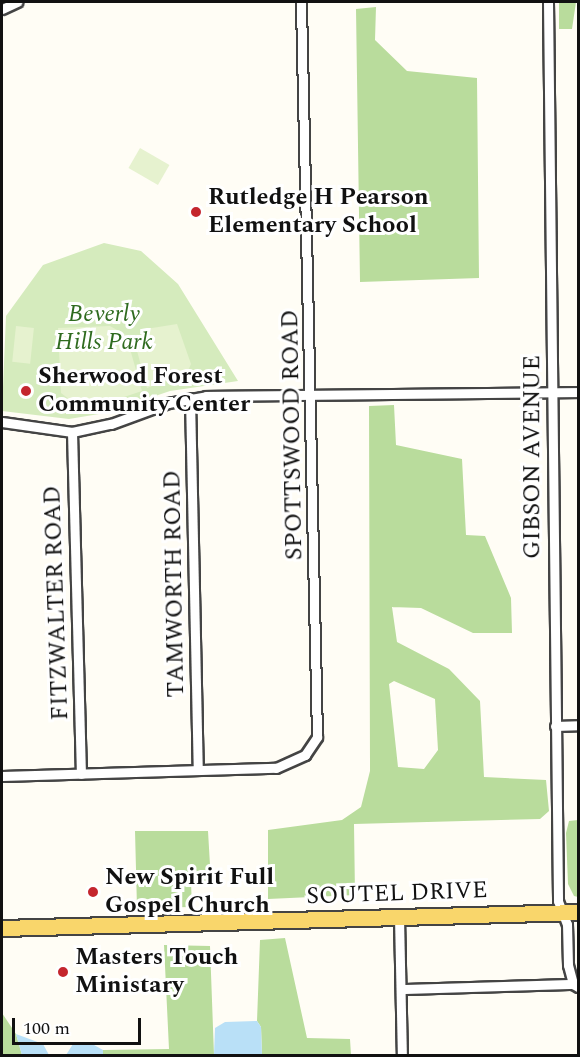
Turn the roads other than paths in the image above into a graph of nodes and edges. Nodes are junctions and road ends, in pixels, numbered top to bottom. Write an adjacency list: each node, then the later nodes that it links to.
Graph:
1 (16, 2): 4 (street)
2 (301, 2): 7 (street, SPOTTSWOOD ROAD)
3 (549, 2): 5 (street, GIBSON AVENUE)
4 (2, 9)
5 (553, 392): 6 (street); 7 (street); 12 (street, GIBSON AVENUE)
6 (579, 392)
7 (311, 395): 8 (street); 13 (street, SPOTTSWOOD ROAD)
8 (190, 398): 10 (street); 13 (street, TAMWORTH ROAD)
9 (2, 422): 10 (street)
10 (72, 432): 14 (street, FITZWALTER ROAD)
11 (579, 725): 12 (street)
12 (555, 726): 16 (street, GIBSON AVENUE)
13 (198, 770): 14 (street, SPOTTSWOOD ROAD)
14 (81, 774): 15 (street, SPOTTSWOOD ROAD)
15 (2, 776)
16 (563, 912): 17 (main road, SOUTEL DRIVE); 18 (main road, SOUTEL DRIVE); 20 (street, GIBSON AVENUE)
17 (579, 912)
18 (399, 917): 19 (main road, SOUTEL DRIVE); 21 (street)
19 (2, 928)
20 (576, 986): 21 (street)
21 (401, 989): 22 (street)
22 (402, 1056)

